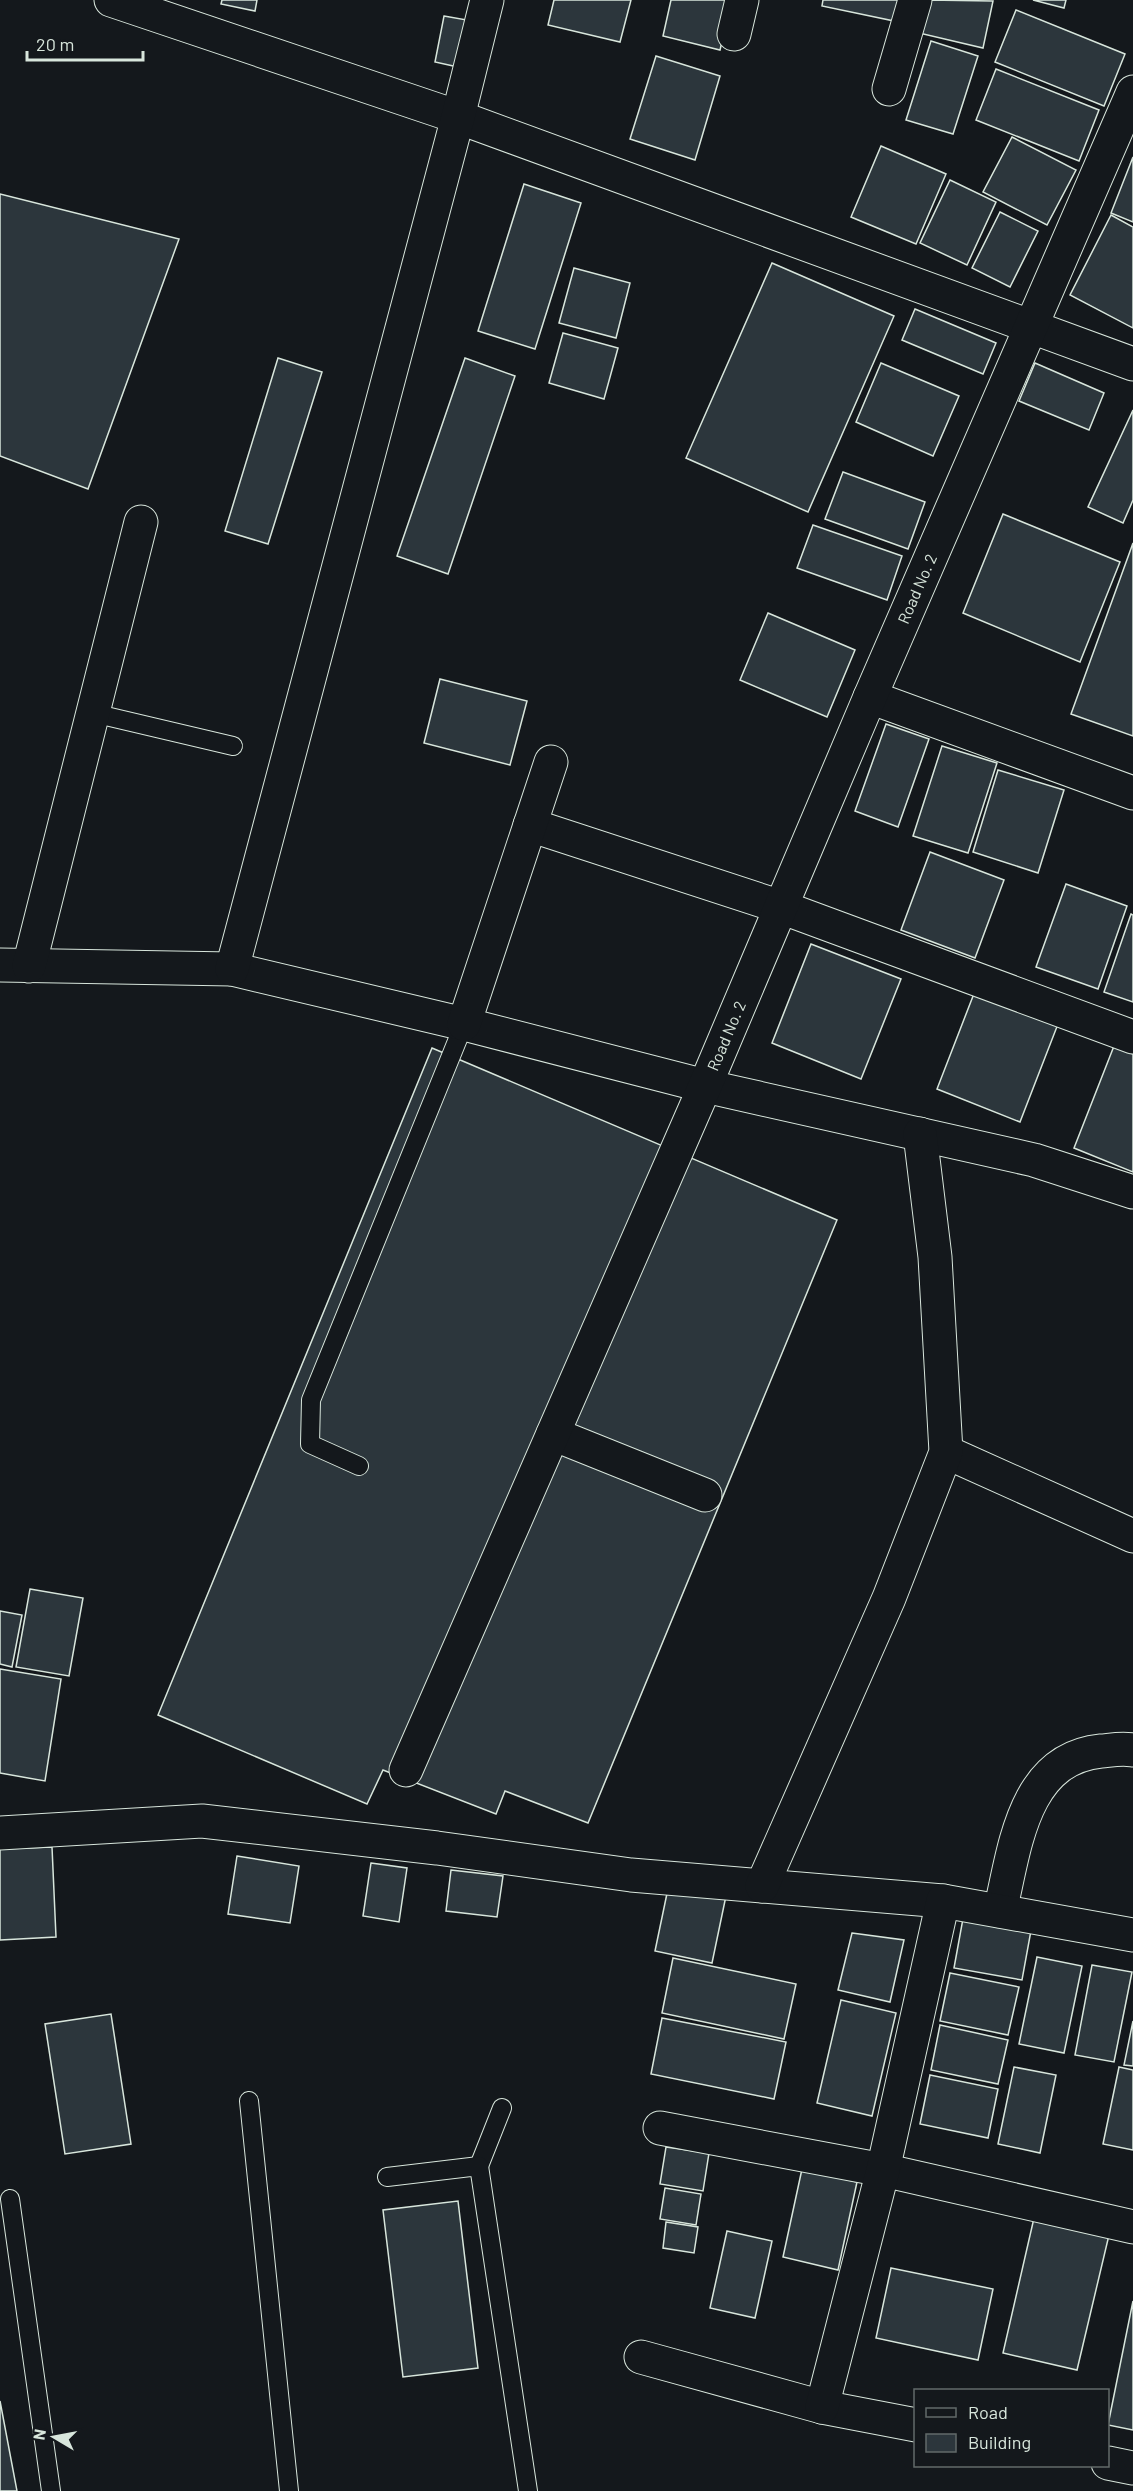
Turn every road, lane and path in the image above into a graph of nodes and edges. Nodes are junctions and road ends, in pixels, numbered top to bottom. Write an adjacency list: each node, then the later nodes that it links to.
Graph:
1 (111, 0): 8 (street)
2 (487, 0): 8 (street)
3 (742, 0): 5 (street)
4 (915, 0): 6 (street)
5 (734, 34)
6 (889, 89)
7 (1131, 101): 9 (street, Road No. 2)
8 (458, 117): 9 (street); 20 (street)
9 (1030, 326): 10 (street); 12 (street, Road No. 2)
10 (1133, 364)
11 (141, 522): 13 (street)
12 (870, 697): 16 (street); 18 (street, Road No. 2)
13 (93, 713): 14 (lane); 19 (street)
14 (233, 746)
15 (551, 762): 17 (street)
16 (1133, 793)
17 (530, 825): 18 (street); 21 (street)
18 (781, 907): 22 (street); 23 (street, Road No. 2)
19 (15, 965): 20 (street)
20 (232, 969): 21 (street)
21 (464, 1024): 23 (street); 28 (lane)
22 (1133, 1037)
23 (705, 1086): 24 (street); 26 (street, Road No. 2)
24 (920, 1134): 25 (street); 27 (street)
25 (1133, 1192)
26 (553, 1434): 29 (street); 32 (street, Road No. 2)
27 (946, 1452): 30 (street); 34 (street)
28 (359, 1466)
29 (705, 1495)
30 (1133, 1536)
31 (1133, 1750): 36 (street)
32 (406, 1770)
33 (0, 1833): 34 (street)
34 (762, 1886): 35 (street)
35 (943, 1901): 36 (street); 42 (street)
36 (1000, 1911): 37 (street)
37 (1133, 1935)
38 (249, 2101): 52 (lane)
39 (502, 2108): 41 (lane)
40 (660, 2128): 42 (street)
41 (479, 2166): 43 (lane); 53 (lane)
42 (883, 2170): 45 (street); 47 (street)
43 (387, 2177)
44 (10, 2199): 51 (lane)
45 (1133, 2227)
46 (641, 2357): 47 (street)
47 (822, 2407): 48 (street)
48 (914, 2425)
49 (1109, 2463): 50 (street)
50 (1133, 2468)
51 (51, 2491)
52 (289, 2491)
53 (528, 2491)

